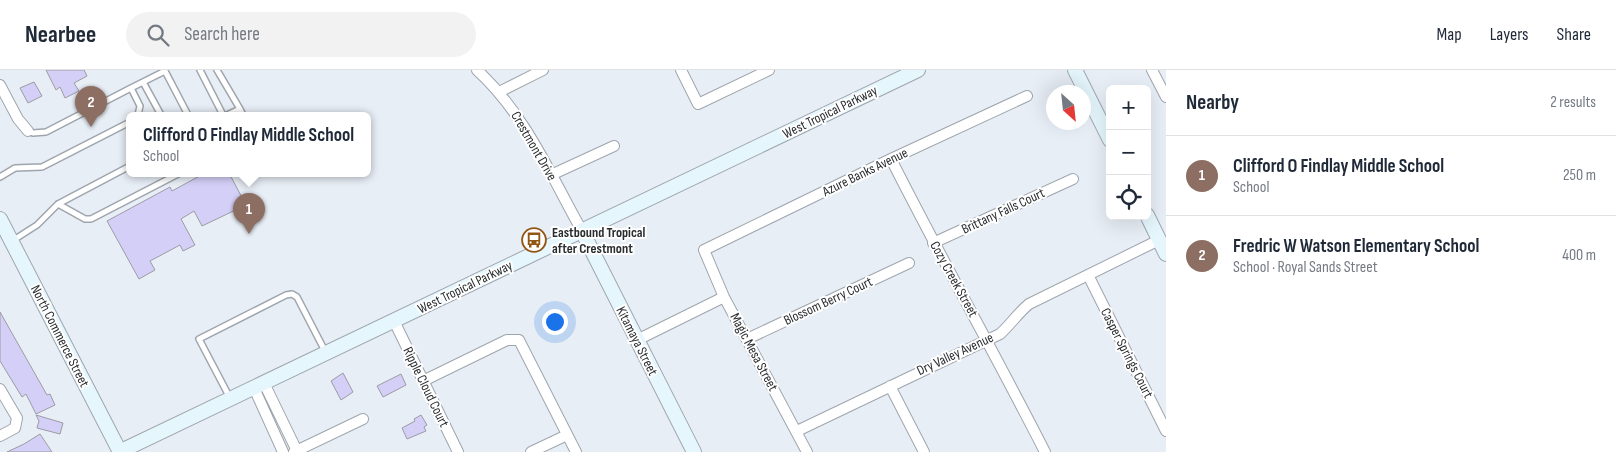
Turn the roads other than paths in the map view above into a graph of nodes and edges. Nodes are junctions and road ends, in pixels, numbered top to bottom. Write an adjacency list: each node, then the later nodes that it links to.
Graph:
1 (200, 70): 20 (lane)
2 (217, 70): 16 (lane)
3 (477, 70): 13 (street, Crestmont Drive)
4 (543, 70): 13 (street)
5 (681, 70): 6 (street)
6 (769, 70)
7 (918, 70): 36 (main road, West Tropical Parkway)
8 (1075, 70): 25 (main road)
9 (1152, 70): 15 (street)
10 (143, 82): 12 (lane); 18 (lane); 19 (lane)
11 (0, 85): 24 (street)
12 (131, 88): 17 (lane); 24 (lane)
13 (499, 92): 29 (street, Crestmont Drive)
14 (1027, 96): 27 (street, Azure Banks Avenue)
15 (1166, 97)
16 (240, 109): 21 (lane); 22 (lane)
17 (139, 112)
18 (159, 112)
19 (186, 112)
20 (221, 112)
21 (234, 112)
22 (242, 112)
23 (126, 124): 30 (lane)
24 (28, 131)
25 (1106, 132)
26 (614, 146): 29 (street)
27 (891, 159): 39 (street, Cozy Creek Street); 40 (street, Azure Banks Avenue)
28 (126, 168): 33 (lane)
29 (551, 175): 36 (street, Crestmont Drive)
30 (0, 177)
31 (172, 177): 33 (lane)
32 (1073, 179): 39 (street, Brittany Falls Court)
33 (58, 204): 38 (lane)
34 (0, 219): 38 (main road, North Commerce Street)
35 (1149, 220): 37 (main road)
36 (582, 230): 45 (main road, West Tropical Parkway); 48 (main road, Kitamaya Street)
37 (1159, 240): 41 (main road); 43 (street, Dry Valley Avenue)
38 (11, 241): 61 (main road, North Commerce Street)
39 (934, 243): 47 (street, Cozy Creek Street)
40 (704, 250): 44 (street, Magic Mesa Street)
41 (1166, 254)
42 (909, 263): 46 (street, Blossom Berry Court)
43 (1088, 275): 47 (street, Dry Valley Avenue); 57 (street, Casper Springs Court)
44 (724, 297): 46 (street, Magic Mesa Street); 48 (street)
45 (394, 321): 49 (main road, West Tropical Parkway); 50 (street, Ripple Cloud Court)
46 (747, 338): 56 (street, Magic Mesa Street)
47 (987, 339): 52 (street, Dry Valley Avenue); 69 (street, Cozy Creek Street)
48 (637, 340): 66 (main road, Kitamaya Street)
49 (326, 354): 51 (main road, West Tropical Parkway); 54 (lane)
50 (423, 381): 58 (street); 63 (street, Ripple Cloud Court)
51 (259, 386): 54 (main road, West Tropical Parkway); 60 (street); 62 (street)
52 (890, 386): 56 (street, Dry Valley Avenue); 68 (street)
53 (0, 389): 59 (street)
54 (230, 399): 61 (main road, West Tropical Parkway)
55 (363, 419): 60 (street)
56 (796, 431): 67 (street, Magic Mesa Street)
57 (1166, 431)
58 (567, 435): 64 (street); 65 (street)
59 (0, 436)
60 (296, 451)
61 (120, 452)
62 (283, 452)
63 (458, 452)
64 (532, 452)
65 (576, 452)
66 (694, 452)
67 (807, 452)
68 (924, 452)
69 (1045, 452)

